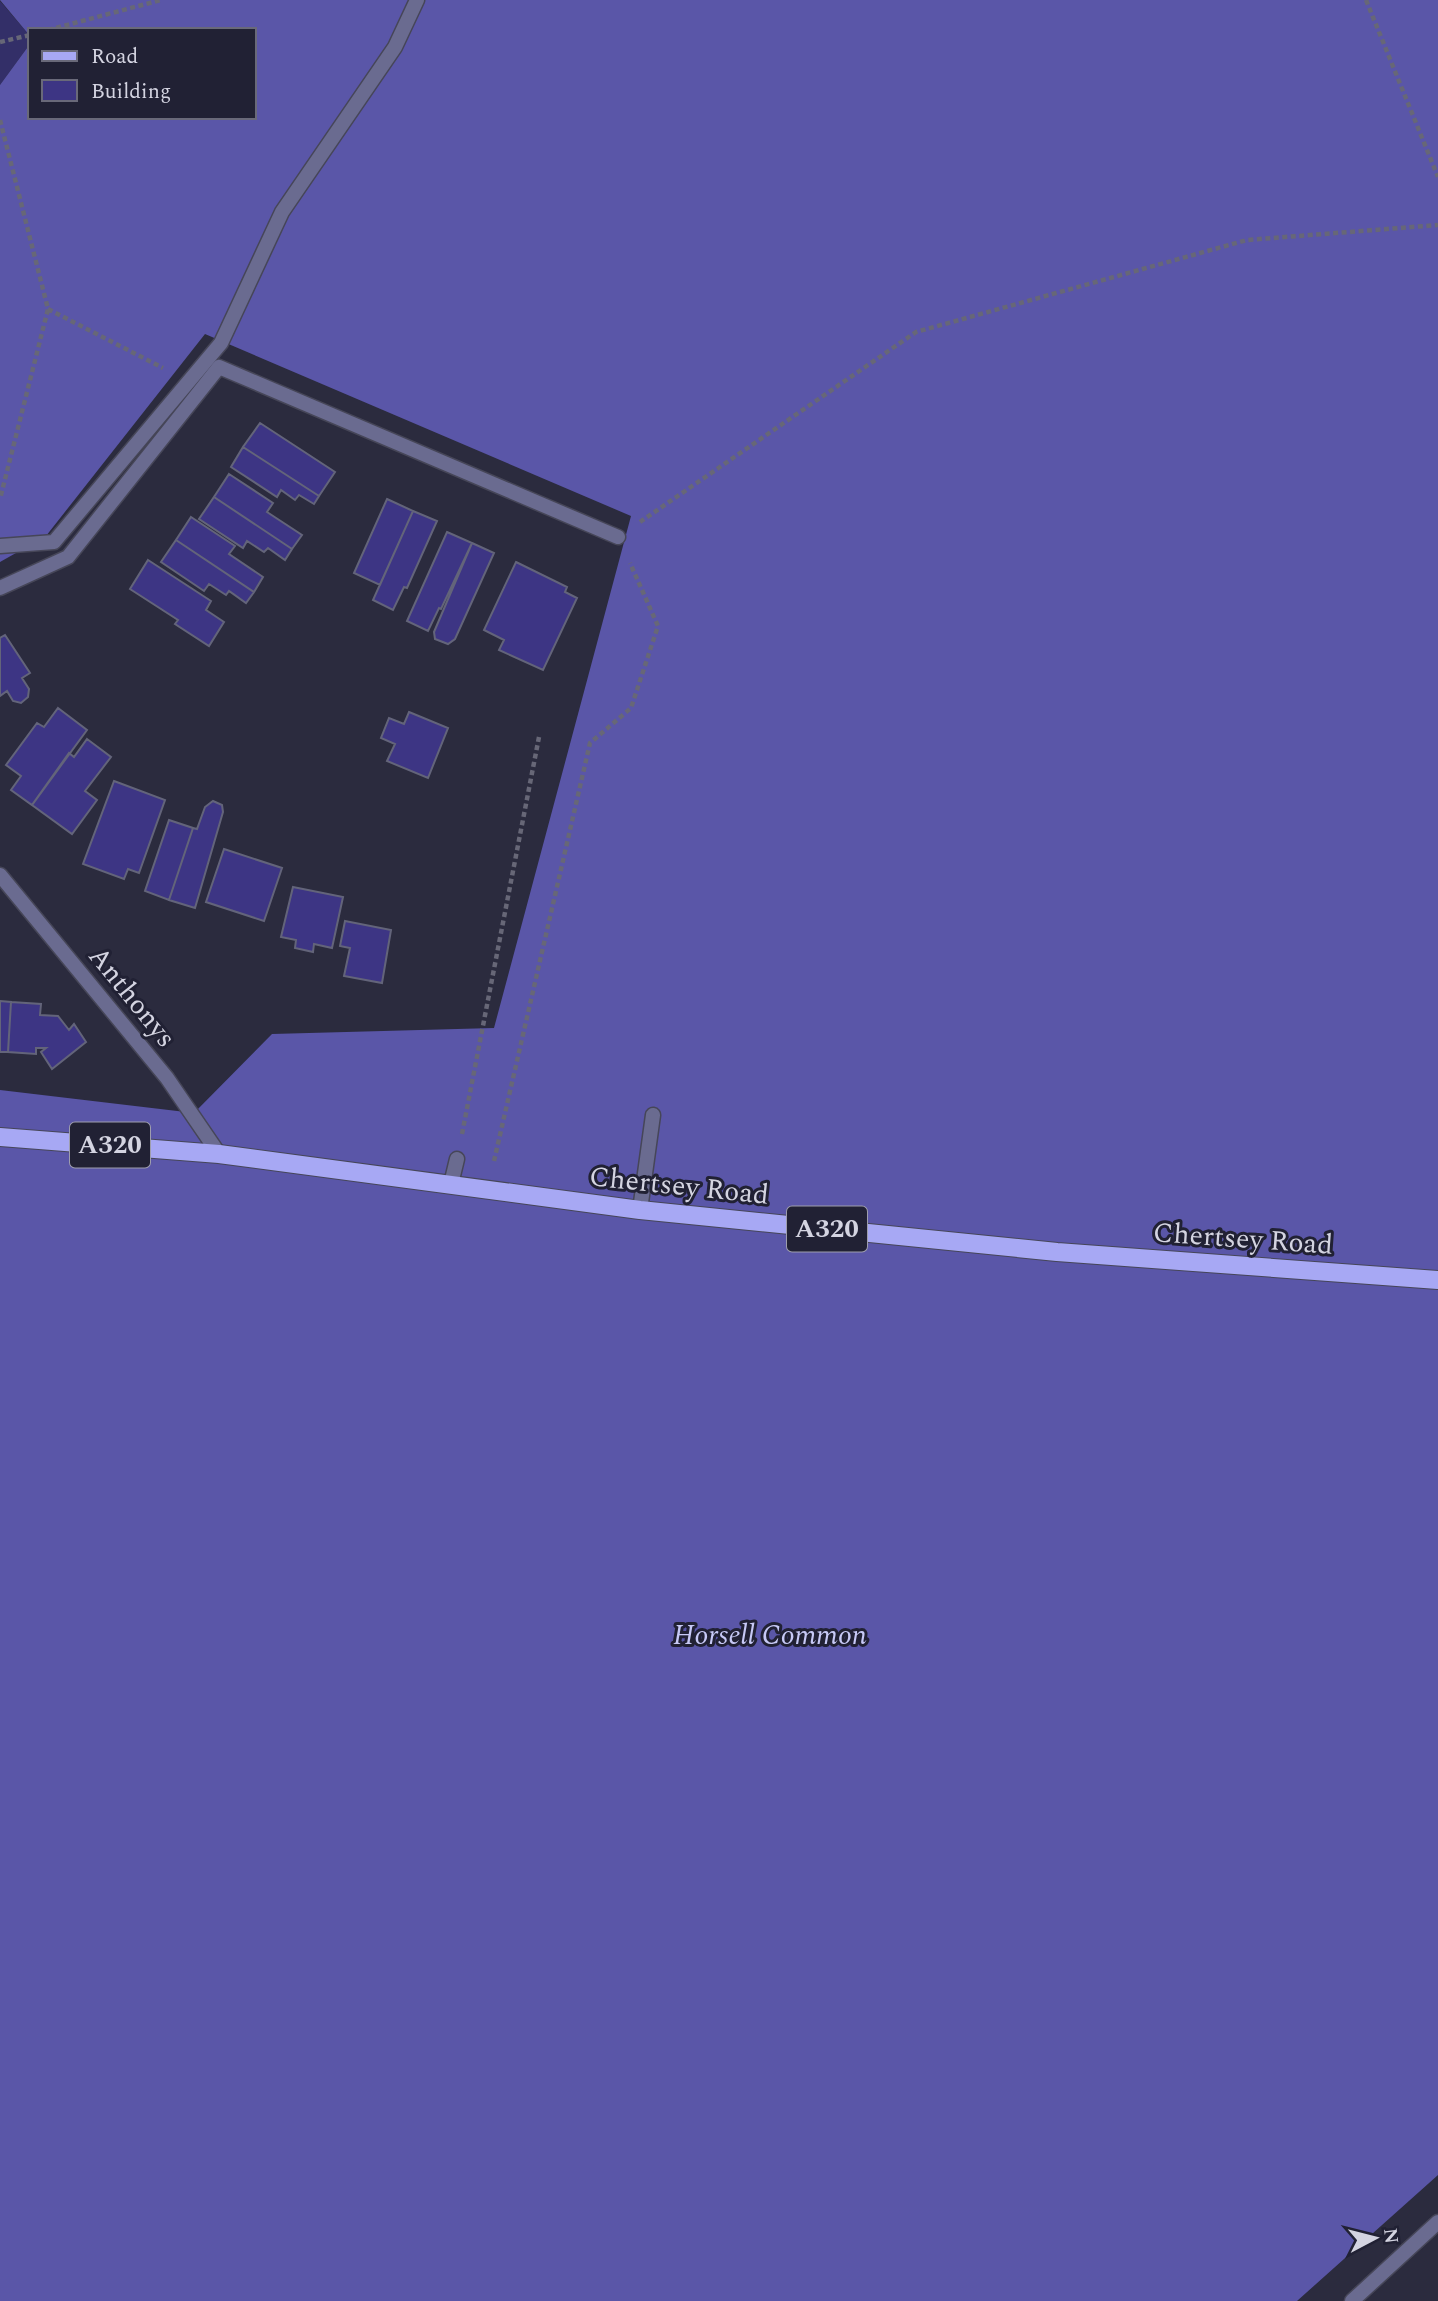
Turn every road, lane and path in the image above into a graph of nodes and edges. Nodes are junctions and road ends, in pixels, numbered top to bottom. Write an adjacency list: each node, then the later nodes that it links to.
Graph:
1 (161, 0): 4 (path)
2 (417, 0): 11 (street)
3 (1366, 0): 8 (path)
4 (56, 28)
5 (28, 35): 6 (path)
6 (0, 42)
7 (0, 120): 10 (path)
8 (1438, 177)
9 (1438, 225): 13 (path)
10 (48, 309): 11 (path); 12 (path)
11 (189, 381): 14 (street)
12 (0, 499)
13 (618, 537): 15 (street); 22 (path)
14 (0, 546)
15 (0, 588)
16 (539, 737): 21 (path)
17 (0, 875): 20 (street, Anthonys)
18 (653, 1115): 24 (street)
19 (0, 1137): 20 (main road, Chertsey Road / A320)
20 (219, 1154): 23 (main road, Chertsey Road / A320)
21 (457, 1159): 23 (street)
22 (493, 1165)
23 (451, 1184): 24 (main road, Chertsey Road / A320)
24 (639, 1210): 25 (main road, Chertsey Road / A320)
25 (1438, 1280)
26 (1438, 2222): 27 (street)
27 (1352, 2301)

